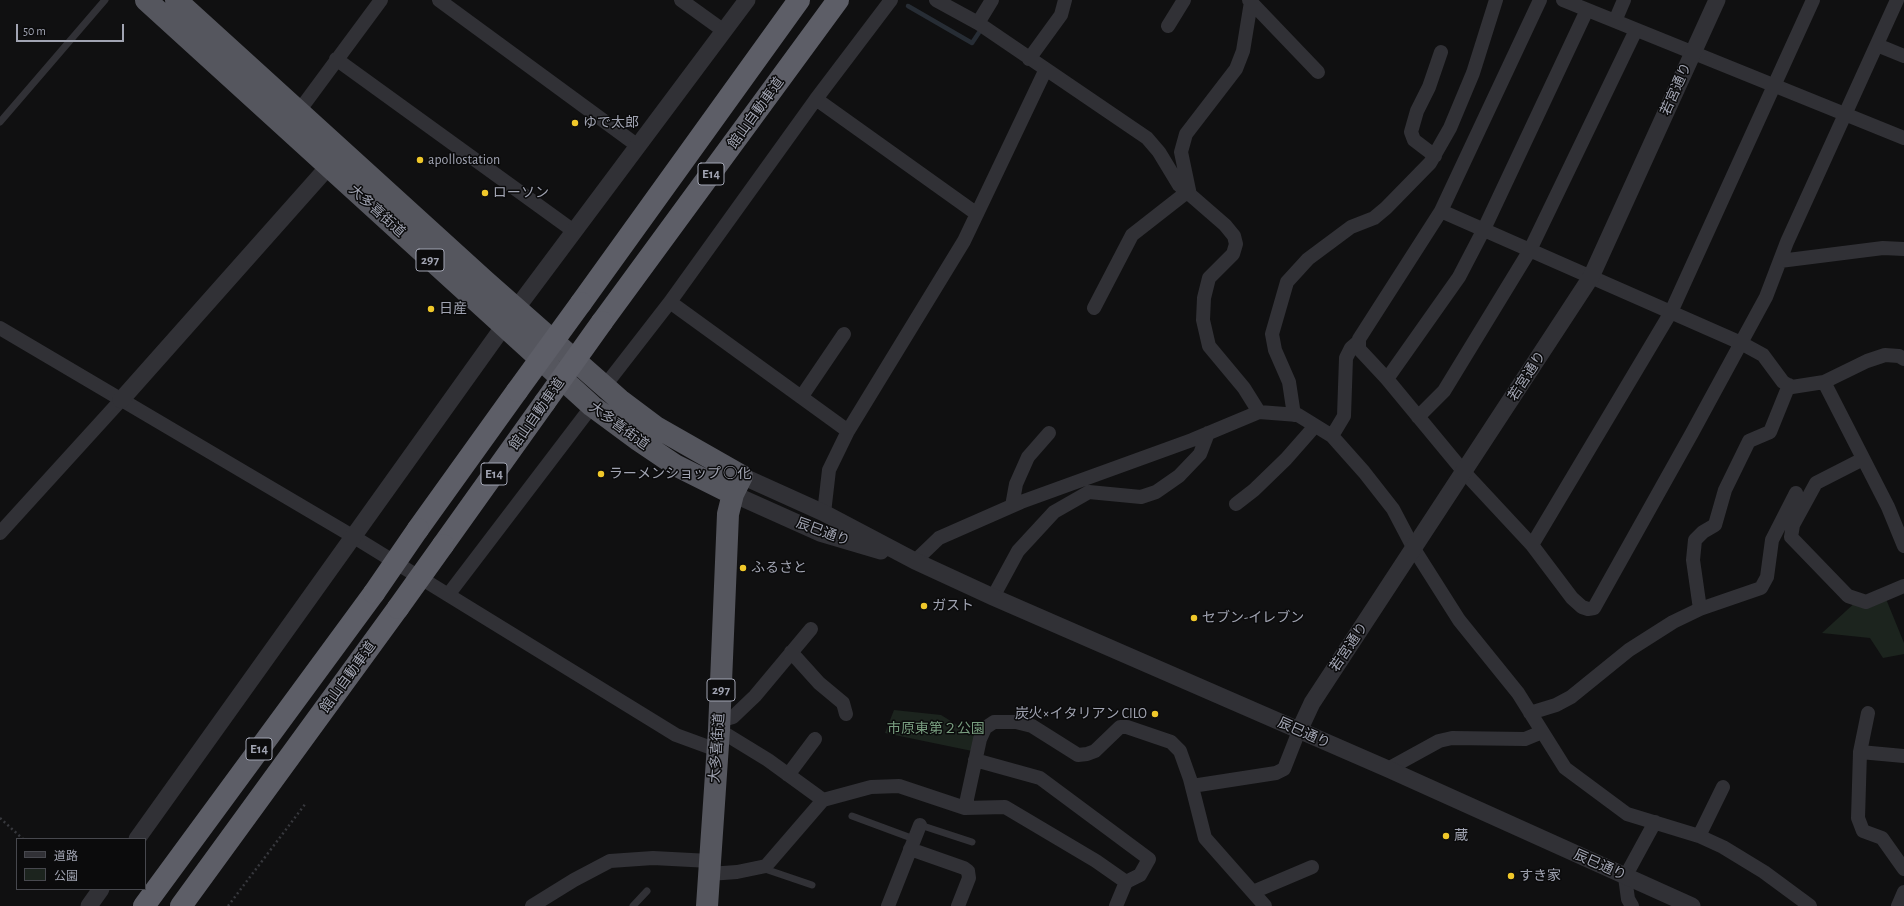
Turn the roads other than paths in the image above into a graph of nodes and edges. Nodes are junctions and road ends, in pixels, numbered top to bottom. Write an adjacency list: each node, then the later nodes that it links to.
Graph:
1 (105, 0): 41 (lane)
2 (146, 0): 45 (highway, 大多喜街道 / 297)
3 (176, 0): 39 (highway, 大多喜街道 / 297)
4 (381, 0): 33 (street)
5 (439, 0): 43 (street)
6 (681, 0): 28 (street)
7 (747, 0): 28 (street)
8 (838, 0): 135 (highway, 館山自動車道 / E14, bridge)
9 (891, 0): 38 (street)
10 (936, 0): 25 (street)
11 (992, 0): 25 (street)
12 (1065, 0): 34 (street)
13 (1184, 0): 26 (street)
14 (1496, 0): 44 (street)
15 (1540, 0): 47 (street)
16 (1563, 0): 23 (street)
17 (1624, 0): 24 (street)
18 (1717, 0): 31 (street, 若宮通り)
19 (1813, 0): 37 (street)
20 (1897, 0): 29 (street)
21 (1254, 2): 36 (street); 46 (street)
22 (797, 3): 134 (highway, 館山自動車道 / E14, bridge)
23 (1587, 10): 24 (street); 49 (street)
24 (1615, 21): 27 (street)
25 (978, 23): 34 (street)
26 (1168, 26)
27 (1636, 30): 31 (street); 52 (street)
28 (724, 31): 43 (street)
29 (1877, 45): 32 (street); 40 (street)
30 (1441, 52): 44 (street)
31 (1693, 53): 37 (street); 54 (street, 若宮通り)
32 (1904, 56)
33 (336, 59): 39 (street); 50 (street)
34 (1030, 59): 35 (street)
35 (1045, 70): 46 (street); 48 (street)
36 (1318, 72)
37 (1774, 85): 40 (street); 58 (street)
38 (816, 99): 48 (street); 55 (street)
39 (299, 110): 57 (highway, 大多喜街道 / 297)
40 (1845, 114): 42 (street); 53 (street)
41 (0, 122)
42 (1904, 138)
43 (638, 146): 50 (street)
44 (1435, 156): 73 (street)
45 (328, 167): 59 (highway, 大多喜街道 / 297); 70 (street)
46 (1189, 193): 56 (street); 72 (street)
47 (1441, 211): 49 (street); 62 (street)
48 (977, 214): 76 (street)
49 (1484, 229): 52 (street); 65 (street)
50 (575, 232): 57 (street)
51 (1904, 249): 53 (street)
52 (1530, 250): 54 (street); 74 (street)
53 (1780, 261): 63 (street)
54 (1591, 277): 58 (street); 81 (street, 若宮通り)
55 (670, 302): 68 (street); 69 (street)
56 (1094, 308)
57 (516, 309): 59 (street); 68 (highway, 大多喜街道 / 297)
58 (1671, 312): 63 (street); 89 (street)
59 (504, 326): 71 (highway, 大多喜街道 / 297); 88 (street)
60 (0, 328): 70 (street)
61 (844, 334): 69 (street)
62 (1359, 341): 65 (street); 79 (street)
63 (1741, 343): 67 (street); 89 (street)
64 (1904, 359): 66 (street)
65 (1387, 379): 74 (street)
66 (1824, 382): 67 (street); 80 (street)
67 (1789, 385): 96 (street)
68 (604, 387): 82 (highway, 大多喜街道 / 297)
69 (802, 396): 76 (street)
70 (121, 400): 87 (street); 88 (street)
71 (592, 406): 82 (highway, 大多喜街道 / 297); 94 (street)
72 (1259, 412): 73 (street); 78 (street)
73 (1294, 415): 75 (street)
74 (1418, 417): 81 (street)
75 (1315, 426): 79 (street); 84 (street)
76 (848, 431): 86 (street)
77 (1049, 433): 85 (street)
78 (1208, 433): 85 (street); 95 (street)
79 (1332, 436): 91 (street)
80 (1863, 459): 90 (street); 93 (street)
81 (1464, 472): 89 (street); 91 (street, 若宮通り)
82 (738, 485): 86 (street, 辰巳通り); 92 (street, 辰巳通り); 104 (highway, 大多喜街道 / 297)
83 (1796, 493): 96 (street)
84 (1236, 504)
85 (1012, 506): 92 (street)
86 (824, 513): 92 (street, 辰巳通り)
87 (0, 533)
88 (354, 537): 94 (street); 119 (street)
89 (1532, 545)
90 (1904, 546)
91 (1414, 549): 99 (street); 102 (street, 若宮通り)
92 (915, 561): 95 (street, 辰巳通り)
93 (1904, 586)
94 (448, 595): 104 (street)
95 (993, 597): 102 (street, 辰巳通り)
96 (1700, 609): 99 (street)
97 (811, 629): 98 (street)
98 (791, 652): 101 (street); 104 (street)
99 (1530, 712): 103 (street)
100 (1868, 712): 106 (street)
101 (846, 714)
102 (1299, 731): 109 (street, 辰巳通り); 111 (street)
103 (1542, 732): 109 (street); 116 (street)
104 (718, 734): 110 (street); 122 (highway, 大多喜街道 / 297)
105 (814, 739): 110 (street)
106 (1860, 752): 107 (street); 125 (street)
107 (1904, 756)
108 (975, 760): 111 (street); 114 (street); 127 (street)
109 (1388, 769): 126 (street, 辰巳通り)
110 (788, 774): 113 (street)
111 (1192, 786): 131 (street)
112 (1723, 787): 118 (street)
113 (823, 800): 114 (street); 123 (street)
114 (965, 808): 127 (street)
115 (852, 816): 121 (lane)
116 (1655, 822): 118 (street); 126 (street)
117 (920, 825): 120 (lane); 121 (street)
118 (1699, 836): 145 (street)
119 (138, 838)
120 (972, 842)
121 (912, 844): 139 (street); 140 (street)
122 (709, 867): 123 (street); 136 (street); 138 (highway, 大多喜街道 / 297)
123 (760, 867): 128 (lane)
124 (1312, 867): 131 (street)
125 (1904, 869)
126 (1625, 877): 143 (street); 144 (street, 辰巳通り)
127 (1126, 882): 141 (street)
128 (812, 885)
129 (100, 890): 133 (street)
130 (647, 891): 137 (lane)
131 (1253, 892): 142 (street)
132 (1904, 892): 146 (street)
133 (89, 906)
134 (144, 906)
135 (181, 906)
136 (532, 906)
137 (633, 906)
138 (707, 906)
139 (888, 906)
140 (958, 906)
141 (1116, 906)
142 (1265, 906)
143 (1632, 906)
144 (1692, 906)
145 (1810, 906)
146 (1898, 906)

